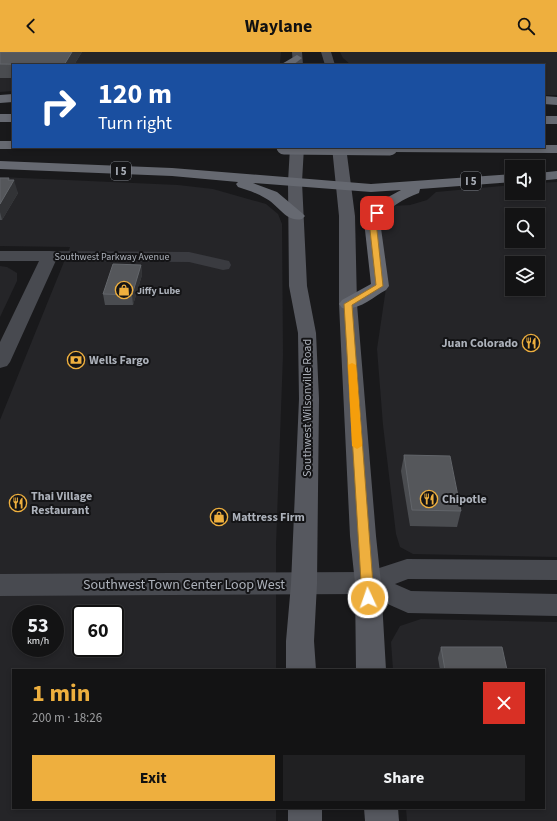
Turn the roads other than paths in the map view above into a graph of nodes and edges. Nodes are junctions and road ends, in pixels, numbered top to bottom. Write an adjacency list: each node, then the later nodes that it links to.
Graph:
1 (326, 52): 4 (street)
2 (297, 58): 3 (highway)
3 (287, 64)
4 (330, 64)
5 (12, 98): 6 (highway)
6 (0, 99)
7 (545, 100): 8 (highway)
8 (557, 101)
9 (0, 118): 10 (highway)
10 (12, 118)
11 (545, 120): 12 (highway)
12 (557, 120)
13 (0, 145): 14 (highway)
14 (12, 145)
15 (297, 148): 24 (main road, Southwest Wilsonville Road)
16 (339, 148): 26 (main road)
17 (390, 148): 18 (highway)
18 (557, 149)
19 (0, 165): 20 (highway, I 5)
20 (213, 175): 24 (highway, I 5); 27 (highway, I 5)
21 (557, 175): 22 (highway)
22 (545, 176)
23 (505, 179): 25 (highway, I 5)
24 (296, 182): 26 (highway, I 5); 27 (main road, Southwest Wilsonville Road)
25 (430, 185): 26 (highway, I 5); 31 (highway, I 5)
26 (343, 186): 31 (main road)
27 (297, 216): 35 (main road, Southwest Wilsonville Road)
28 (0, 256): 29 (street, Southwest Parkway Avenue)
29 (50, 256): 30 (street, Southwest Parkway Avenue); 32 (street)
30 (223, 265)
31 (348, 304): 34 (main road)
32 (0, 362)
33 (557, 570): 34 (street, Southwest Town Center Loop West)
34 (368, 583): 35 (street, Southwest Town Center Loop West); 37 (street, Southwest Town Center Loop West); 39 (main road)
35 (304, 584): 36 (street, Southwest Town Center Loop West); 38 (main road, Southwest Wilsonville Road)
36 (0, 585)
37 (557, 605)
38 (301, 669)
39 (371, 669)
40 (305, 809): 42 (main road)
41 (381, 809): 43 (main road)
42 (305, 821)
43 (382, 821)

